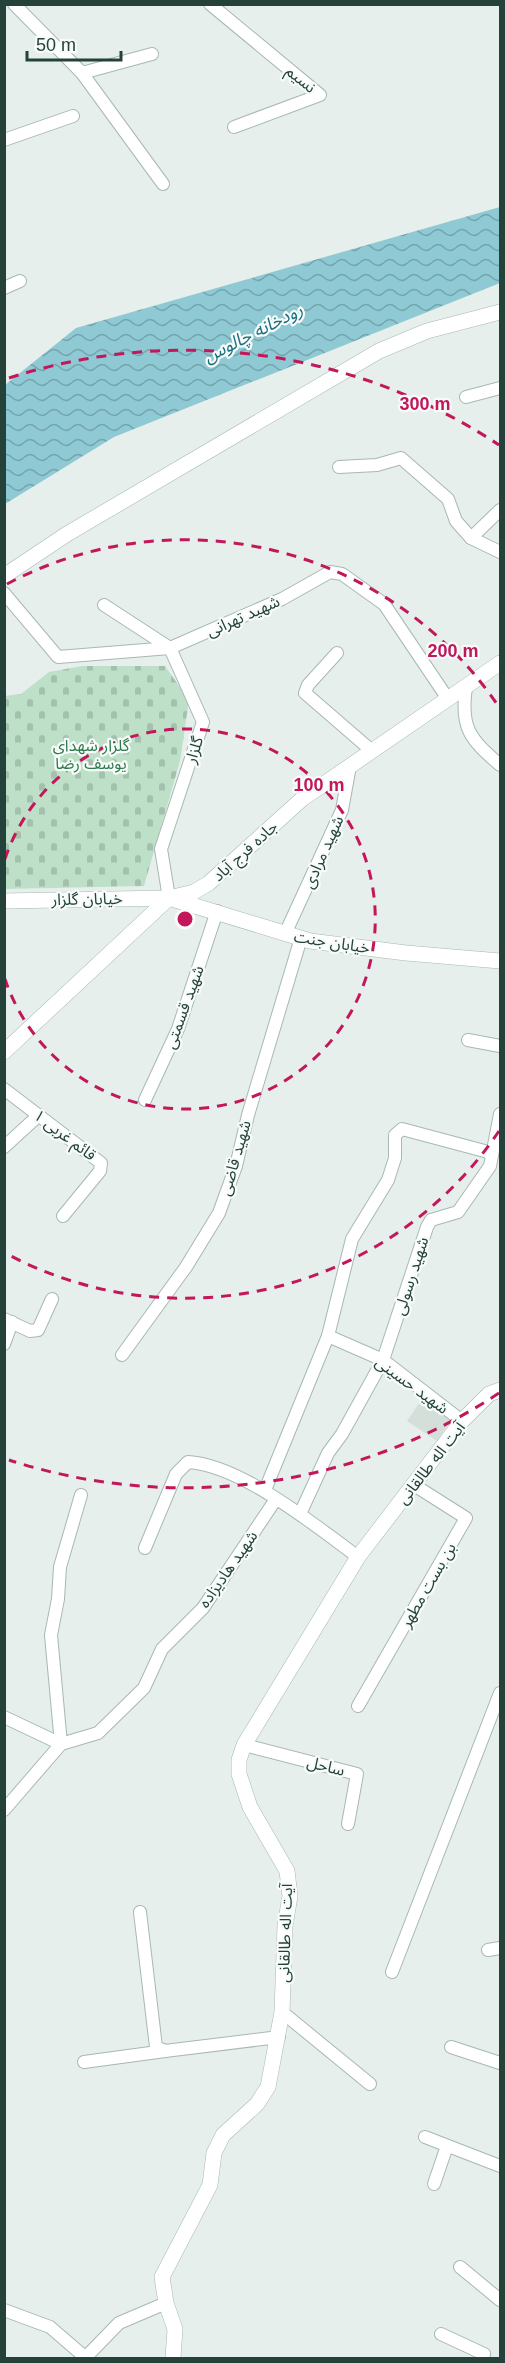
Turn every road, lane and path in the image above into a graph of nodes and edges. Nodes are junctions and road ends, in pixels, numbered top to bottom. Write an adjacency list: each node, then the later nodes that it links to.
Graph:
1 (14, 4): 4 (street)
2 (210, 4): 6 (street, نسیم)
3 (152, 54): 4 (street)
4 (82, 73): 8 (street)
5 (73, 116): 7 (street)
6 (234, 127)
7 (4, 140)
8 (163, 184)
9 (20, 281): 10 (street)
10 (4, 288)
11 (501, 312): 18 (street)
12 (501, 388): 13 (street)
13 (466, 397)
14 (339, 467): 16 (street)
15 (501, 510): 16 (street)
16 (471, 538): 17 (street)
17 (501, 552)
18 (4, 576)
19 (4, 593): 21 (street, شهید تهرانی)
20 (104, 605): 21 (street)
21 (170, 648): 25 (street, شهید تهرانی); 29 (street, گلزار)
22 (337, 653): 26 (street)
23 (501, 663): 24 (street, جاده فرج آباد)
24 (465, 687): 25 (street, جاده فرج آباد); 27 (street)
25 (448, 699): 26 (street, جاده فرج آباد)
26 (372, 751): 28 (street, جاده فرج آباد)
27 (501, 765)
28 (350, 766): 29 (street, جاده فرج آباد); 32 (street, شهید مرادی)
29 (168, 898): 30 (street, خیابان گلزار); 31 (street, خیابان جنت); 37 (street, جاده فرج آباد)
30 (4, 901)
31 (217, 911): 32 (street, خیابان جنت); 39 (street, شهید قسمتی)
32 (285, 934): 33 (street, خیابان جنت)
33 (301, 938): 34 (street, خیابان جنت); 49 (street, شهید قاضی)
34 (501, 960)
35 (468, 1040): 36 (street)
36 (501, 1046)
37 (4, 1052)
38 (4, 1089): 41 (street, قائم غربی ۱)
39 (145, 1100)
40 (501, 1113): 43 (street, شهید رسولی)
41 (39, 1115): 42 (street); 44 (street, قائم غربی ۱)
42 (4, 1147)
43 (492, 1153): 47 (street); 50 (street, شهید رسولی)
44 (63, 1216)
45 (52, 1299): 46 (street)
46 (8, 1321): 48 (street)
47 (328, 1336): 50 (street, شهید حسینی); 54 (street)
48 (4, 1344)
49 (122, 1355)
50 (383, 1360): 52 (street, شهید حسینی); 57 (street, شهید رسولی)
51 (501, 1390): 52 (street, آیت اله طالقانی)
52 (462, 1422): 53 (street, آیت اله طالقانی)
53 (414, 1485): 59 (street, آیت اله طالقانی); 61 (street, بن بست مطهر)
54 (265, 1490): 56 (street); 58 (street)
55 (81, 1495): 63 (street)
56 (276, 1499): 57 (street); 63 (street, شهید هادیزاده)
57 (300, 1514): 59 (street)
58 (145, 1548)
59 (358, 1557): 64 (street, آیت اله طالقانی)
60 (501, 1694): 68 (street)
61 (358, 1706)
62 (4, 1717): 63 (street)
63 (61, 1744): 65 (street)
64 (244, 1745): 66 (street, ساحل); 69 (street, آیت اله طالقانی)
65 (4, 1810)
66 (348, 1824)
67 (140, 1912): 72 (street)
68 (392, 1972)
69 (282, 2012): 70 (street, آیت اله طالقانی); 75 (street)
70 (279, 2037): 72 (street); 82 (street, آیت اله طالقانی)
71 (451, 2047): 74 (street)
72 (165, 2052): 73 (street)
73 (84, 2062)
74 (501, 2063)
75 (370, 2084)
76 (425, 2137): 77 (street)
77 (447, 2146): 78 (street); 79 (street)
78 (501, 2166)
79 (434, 2184)
80 (460, 2267): 81 (street)
81 (501, 2300)
82 (165, 2302): 85 (street); 86 (street, آیت اله طالقانی)
83 (4, 2310): 85 (street)
84 (441, 2334): 87 (street)
85 (85, 2358)
86 (173, 2358)
87 (483, 2358)

